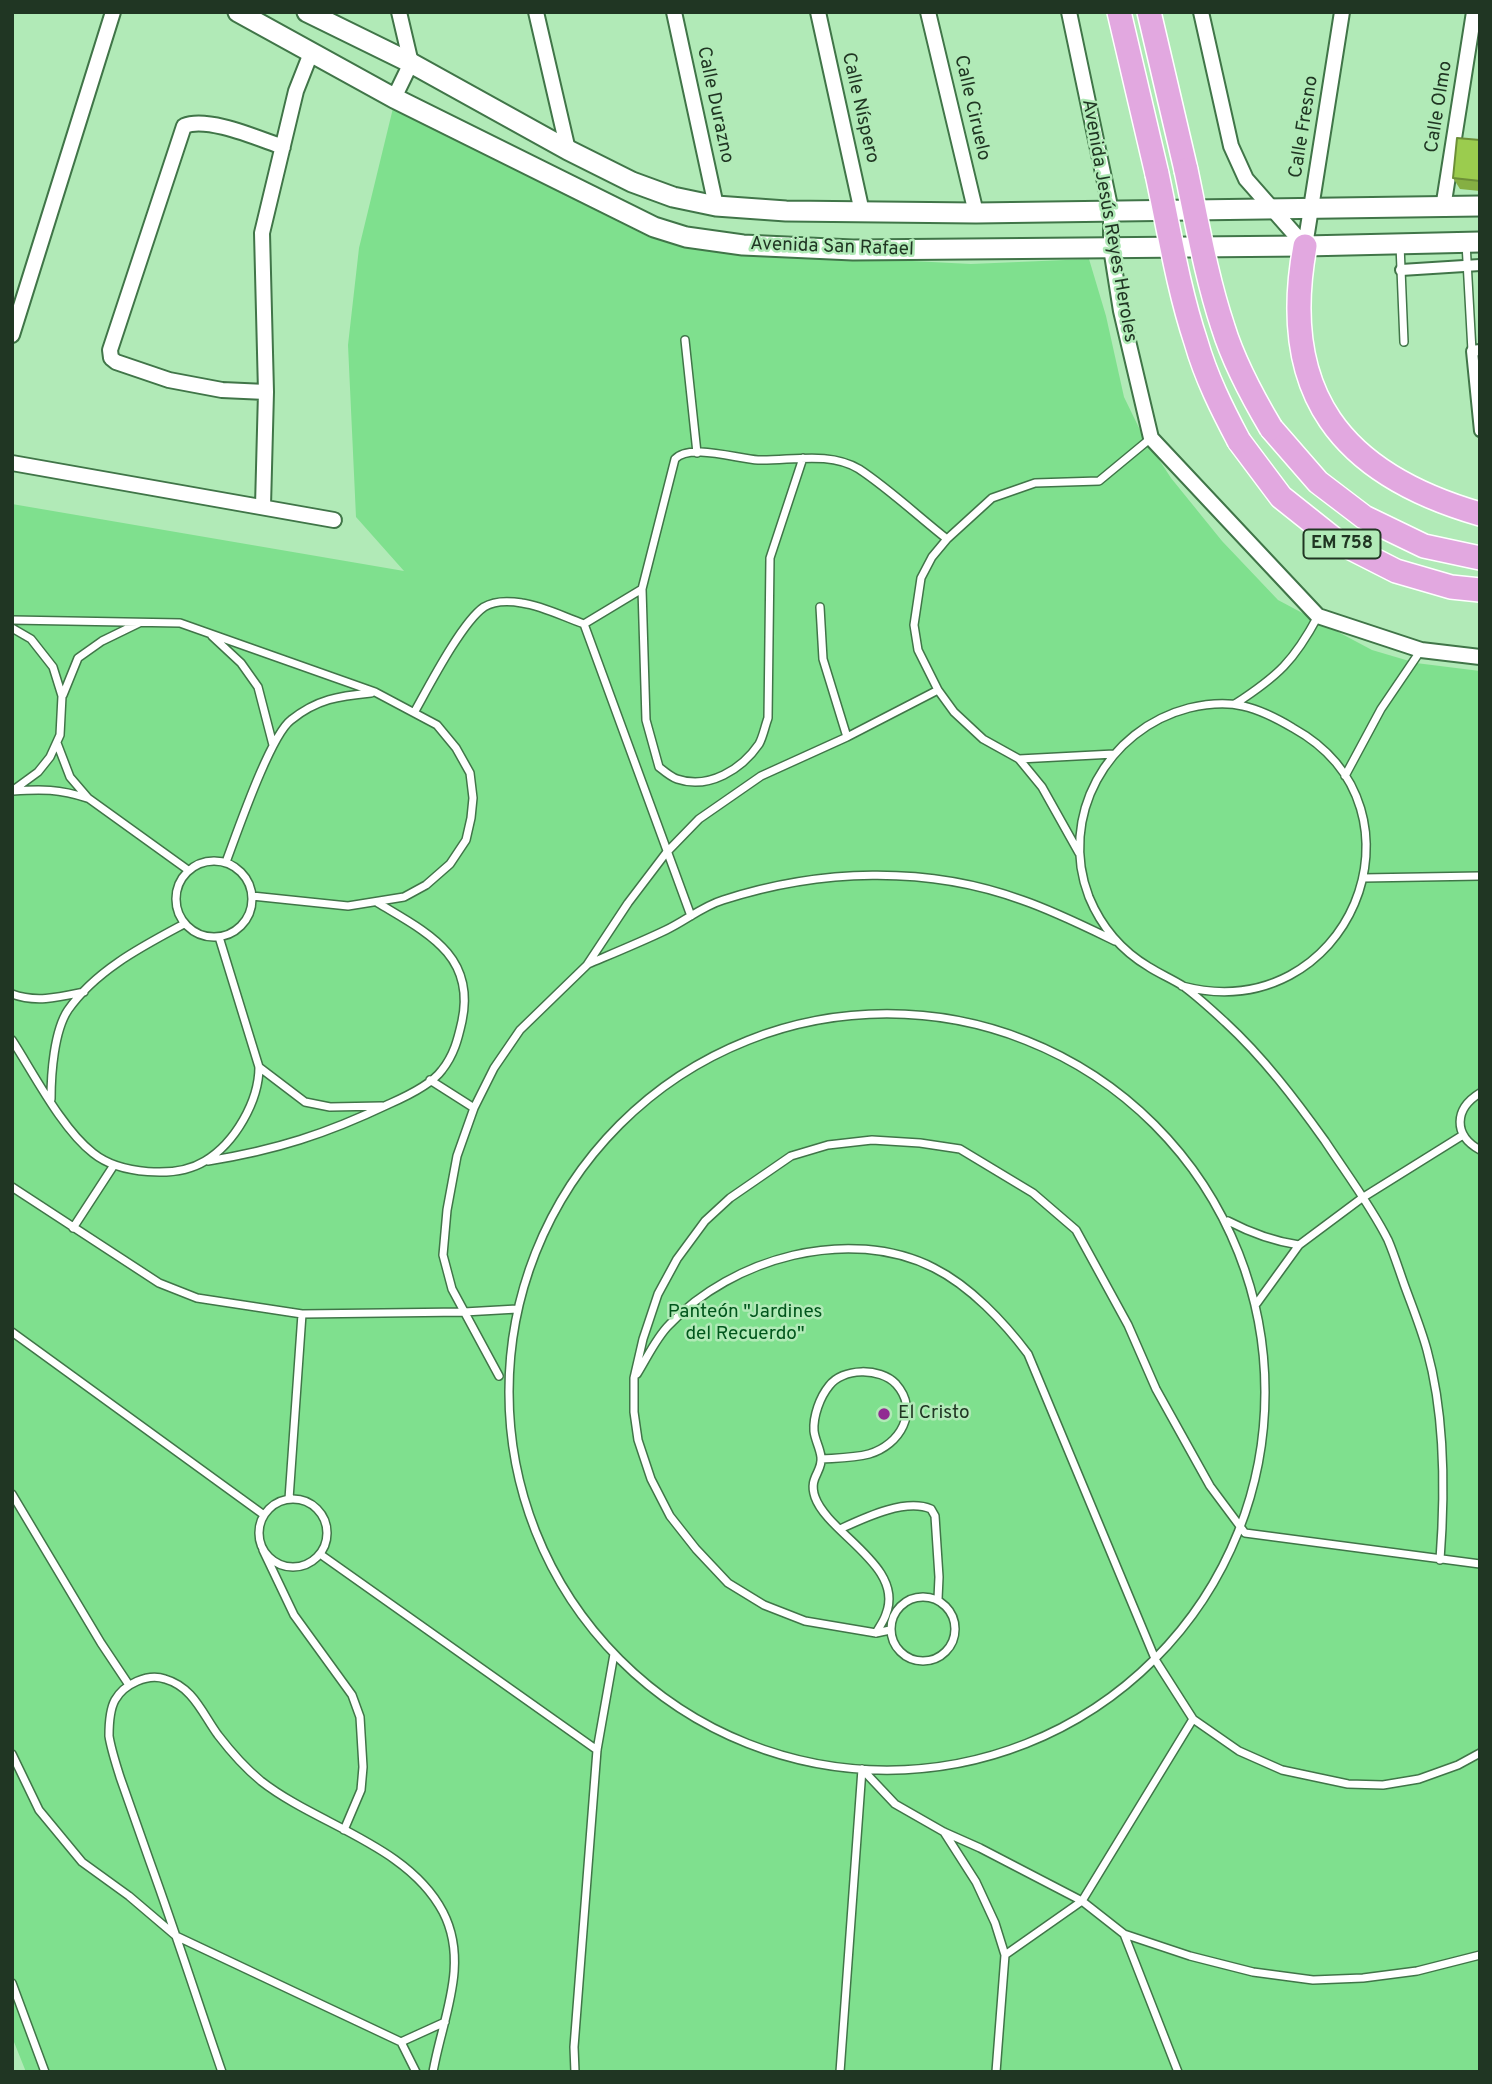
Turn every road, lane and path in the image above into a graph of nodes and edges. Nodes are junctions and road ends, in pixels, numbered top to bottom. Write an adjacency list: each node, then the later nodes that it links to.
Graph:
1 (113, 12): 35 (street)
2 (238, 12): 15 (main road, Avenida San Rafael)
3 (307, 12): 16 (main road, Avenida San Rafael)
4 (399, 12): 16 (street)
5 (536, 12): 19 (street)
6 (674, 12): 20 (street, Calle Durazno)
7 (818, 12): 26 (street, Calle Níspero)
8 (928, 12): 27 (street, Calle Ciruelo)
9 (1069, 12): 25 (street, Avenida Jesús Reyes Heroles)
10 (1119, 12): 51 (highway, EM 758, bridge)
11 (1149, 12): 49 (highway, EM 758, bridge)
12 (1201, 12): 22 (street)
13 (1342, 12): 24 (street, Calle Fresno)
14 (1474, 12): 23 (street, Calle Olmo)
15 (311, 53): 17 (main road, Avenida San Rafael); 18 (street)
16 (411, 63): 17 (street); 19 (main road, Avenida San Rafael)
17 (394, 97): 31 (main road, Avenida San Rafael)
18 (283, 147): 39 (street); 39 (street)
19 (568, 150): 20 (main road, Avenida San Rafael)
20 (716, 206): 26 (main road, Avenida San Rafael)
21 (1480, 206): 23 (main road, Avenida San Rafael)
22 (1272, 208): 24 (main road, Avenida San Rafael); 25 (main road, Avenida San Rafael); 30 (street)
23 (1443, 208): 24 (main road, Avenida San Rafael)
24 (1312, 209): 30 (street, Calle Fresno)
25 (1111, 211): 27 (main road, Avenida San Rafael); 31 (street, Avenida Jesús Reyes Heroles)
26 (862, 212): 27 (main road, Avenida San Rafael)
27 (976, 213)
28 (1400, 243): 29 (main road, Avenida San Rafael); 30 (main road, Avenida San Rafael); 34 (lane)
29 (1473, 243): 32 (lane)
30 (1305, 246): 31 (main road, Avenida San Rafael); 46 (highway)
31 (1111, 248): 41 (street, Avenida Jesús Reyes Heroles)
32 (1466, 265): 33 (street); 34 (street); 38 (lane)
33 (1480, 265)
34 (1401, 270): 37 (lane)
35 (12, 335)
36 (685, 340): 42 (lane)
37 (1404, 342)
38 (1476, 351): 40 (street)
39 (266, 392): 45 (street)
40 (1480, 431)
41 (1151, 438): 48 (lane); 53 (street, Avenida Jesús Reyes Heroles)
42 (697, 453): 43 (lane); 50 (lane)
43 (803, 458): 48 (lane); 50 (lane)
44 (12, 463): 45 (street)
45 (263, 506): 47 (street)
46 (1480, 514)
47 (334, 520)
48 (947, 539): 61 (lane)
49 (1480, 558)
50 (642, 589): 56 (lane)
51 (1480, 590)
52 (820, 607): 66 (lane)
53 (1318, 616): 59 (street, Avenida Jesús Reyes Heroles); 64 (lane)
54 (12, 620): 55 (lane)
55 (143, 621): 58 (lane); 63 (lane)
56 (584, 624): 65 (lane); 74 (lane)
57 (12, 628): 63 (lane)
58 (210, 634): 62 (lane); 68 (lane)
59 (1421, 650): 60 (street, Avenida Jesús Reyes Heroles); 71 (lane)
60 (1480, 657)
61 (938, 690): 66 (lane); 70 (lane)
62 (375, 692): 65 (lane); 68 (lane)
63 (62, 696): 67 (lane)
64 (1234, 705): 69 (lane); 71 (lane)
65 (415, 711): 81 (lane)
66 (847, 737): 74 (lane)
67 (57, 743): 72 (lane); 73 (lane)
68 (273, 745): 76 (lane)
69 (1114, 754): 70 (lane); 75 (lane)
70 (1019, 759): 75 (lane)
71 (1345, 776): 79 (lane)
72 (12, 791): 73 (lane)
73 (88, 798): 77 (lane)
74 (666, 853): 82 (lane); 86 (lane)
75 (1080, 855): 85 (lane)
76 (226, 862): 77 (lane); 80 (lane)
77 (188, 870): 83 (lane)
78 (1480, 876): 79 (lane)
79 (1363, 878): 87 (lane)
80 (252, 896): 81 (lane); 84 (lane)
81 (377, 903): 92 (lane)
82 (691, 916): 85 (lane); 86 (lane)
83 (184, 924): 84 (lane); 88 (lane)
84 (219, 937): 91 (lane)
85 (1118, 942): 87 (lane)
86 (587, 965): 96 (lane)
87 (1182, 986): 102 (lane)
88 (85, 992): 89 (lane); 94 (lane)
89 (12, 994)
90 (12, 1040): 94 (lane)
91 (259, 1067): 95 (lane); 99 (lane)
92 (429, 1080): 95 (lane); 96 (lane)
93 (1480, 1093): 97 (lane)
94 (51, 1100): 100 (lane)
95 (386, 1106): 99 (lane)
96 (474, 1108): 108 (lane)
97 (1463, 1136): 98 (lane); 102 (lane)
98 (1480, 1150)
99 (205, 1162): 100 (lane)
100 (114, 1165): 104 (lane)
101 (12, 1187): 104 (lane)
102 (1362, 1198): 105 (lane); 121 (lane)
103 (1228, 1221): 105 (lane); 106 (lane); 107 (lane)
104 (73, 1228): 109 (lane)
105 (1299, 1245): 106 (lane)
106 (1257, 1303): 118 (lane)
107 (517, 1309): 108 (lane); 111 (lane)
108 (464, 1312): 109 (lane); 111 (lane)
109 (302, 1314): 115 (lane)
110 (12, 1332): 116 (lane)
111 (499, 1377): 126 (lane)
112 (634, 1378): 118 (lane); 125 (lane); 127 (lane)
113 (822, 1460): 113 (lane); 117 (lane)
114 (12, 1494): 128 (lane)
115 (289, 1499): 116 (lane); 120 (lane)
116 (264, 1516): 119 (lane)
117 (840, 1529): 123 (lane); 125 (lane)
118 (1245, 1533): 121 (lane); 127 (lane)
119 (263, 1550): 120 (lane); 134 (lane)
120 (320, 1554): 130 (lane)
121 (1440, 1560): 122 (lane)
122 (1480, 1564)
123 (937, 1599): 124 (lane); 124 (lane)
124 (890, 1630): 125 (lane)
125 (876, 1633)
126 (614, 1654): 130 (lane); 133 (lane)
127 (1156, 1661): 129 (lane); 133 (lane)
128 (129, 1685): 134 (lane); 138 (lane)
129 (1193, 1719): 131 (lane); 136 (lane)
130 (597, 1750): 148 (lane)
131 (1480, 1753)
132 (12, 1754): 138 (lane)
133 (862, 1769): 135 (lane); 149 (lane)
134 (344, 1830): 142 (lane)
135 (944, 1832): 136 (lane); 139 (lane)
136 (1082, 1901): 137 (lane); 139 (lane)
137 (1124, 1934): 140 (lane); 151 (lane)
138 (176, 1936): 143 (lane); 145 (lane)
139 (1005, 1955): 150 (lane)
140 (1480, 1955)
141 (12, 1983): 144 (lane)
142 (445, 2022): 143 (lane); 147 (lane)
143 (401, 2042): 146 (lane)
144 (45, 2072)
145 (222, 2072)
146 (416, 2072)
147 (433, 2072)
148 (575, 2072)
149 (840, 2072)
150 (996, 2072)
151 (1178, 2072)

